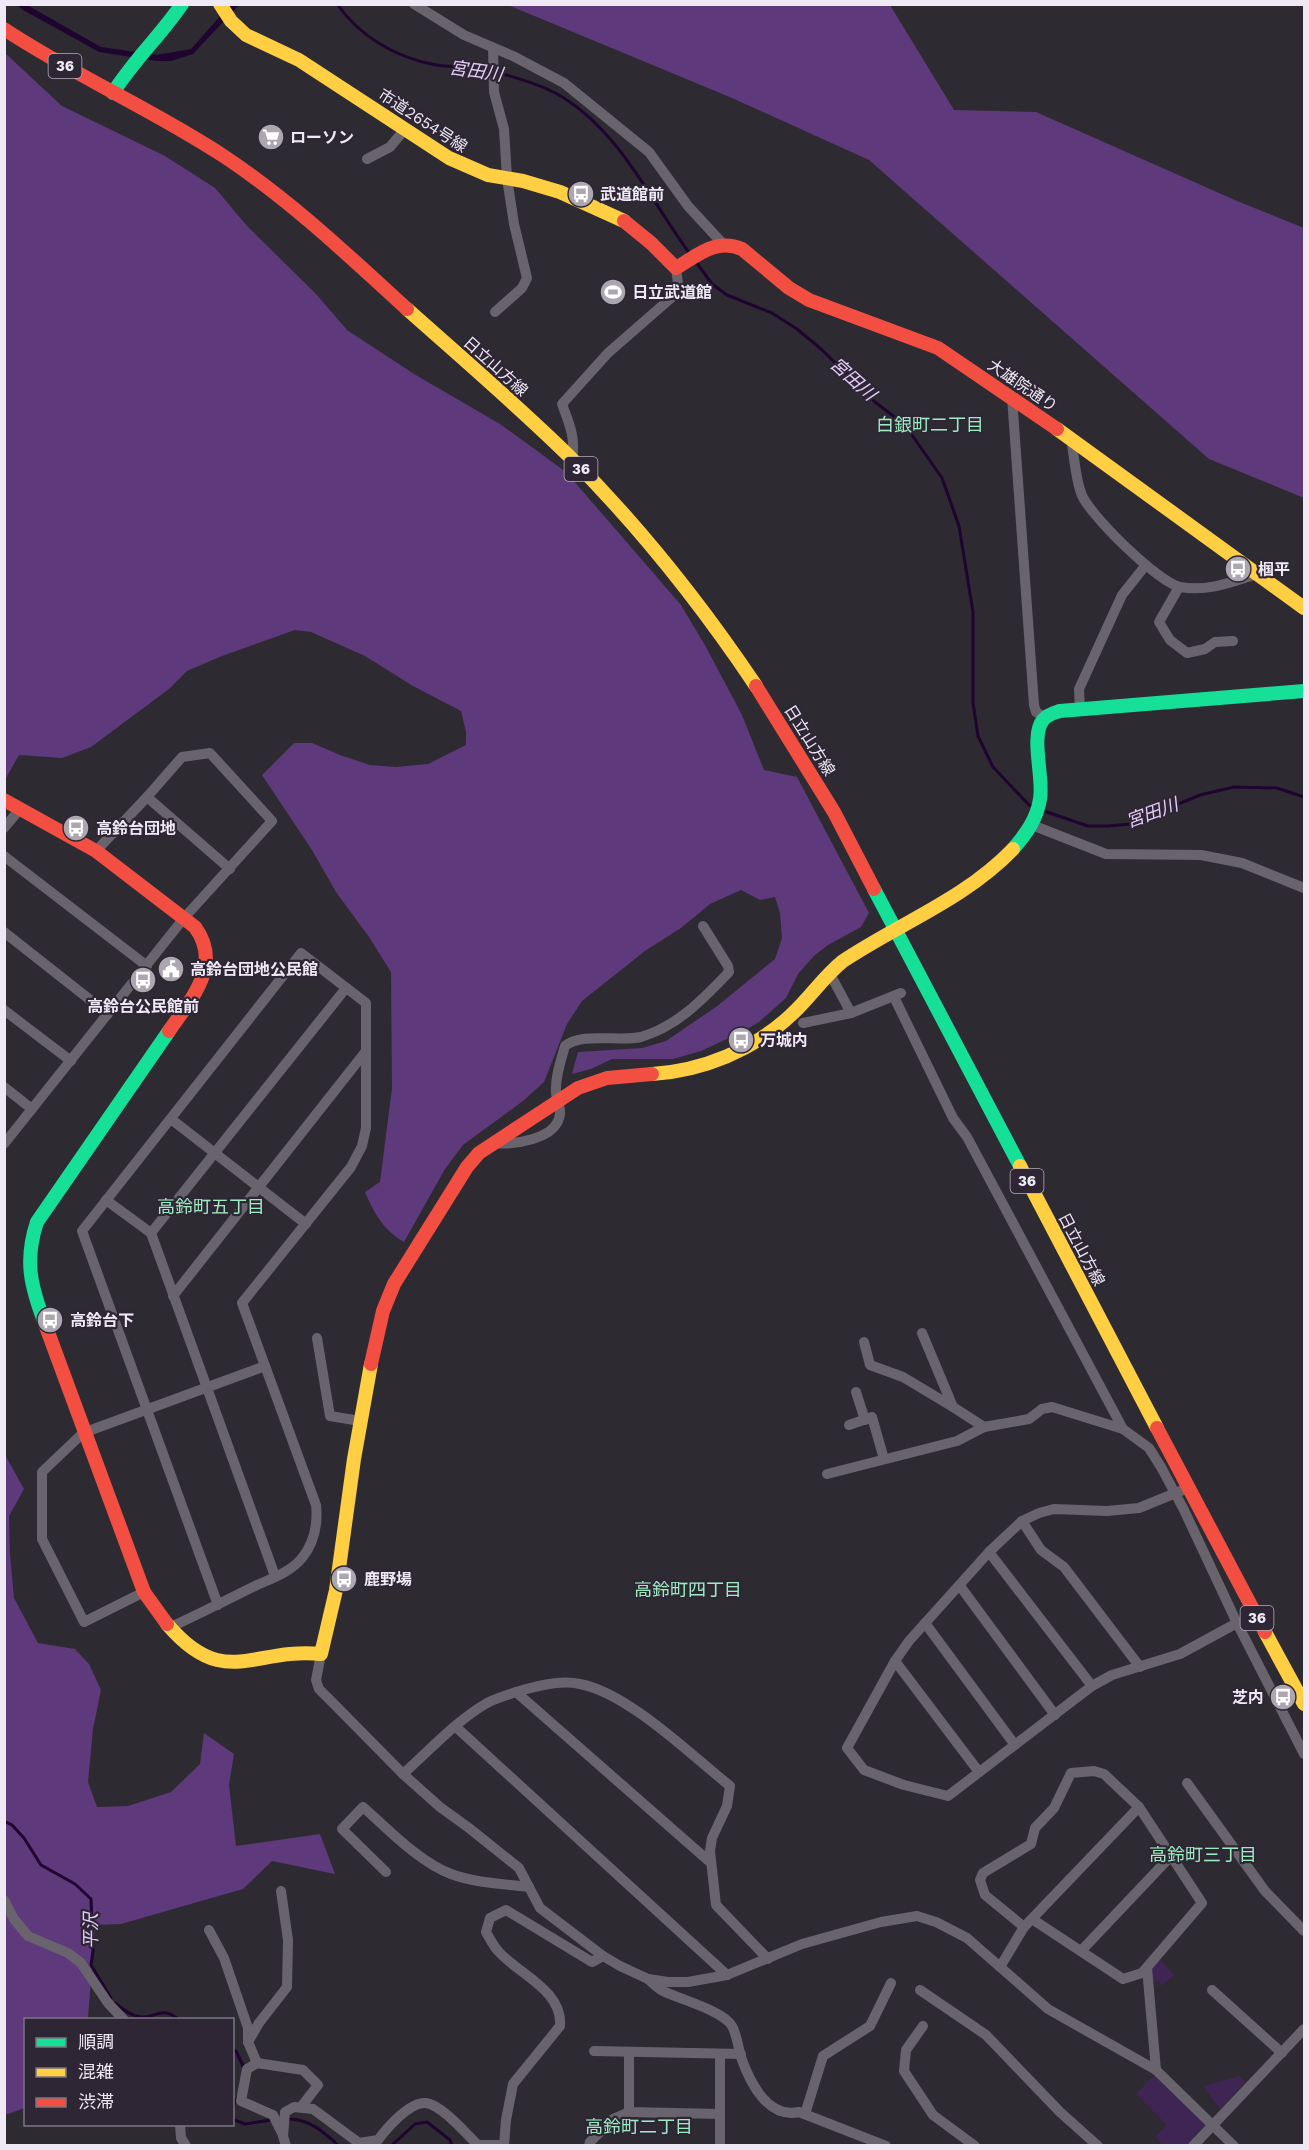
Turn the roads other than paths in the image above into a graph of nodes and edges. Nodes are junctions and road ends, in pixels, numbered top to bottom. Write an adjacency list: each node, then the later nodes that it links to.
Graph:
1 (182, 4): 6 (main road)
2 (220, 4): 7 (main road, 市道2654号線)
3 (414, 4): 5 (street)
4 (4, 29): 6 (main road, 日立山方線 / 36)
5 (493, 52): 9 (street); 10 (street)
6 (113, 93): 15 (main road, 日立山方線 / 36)
7 (405, 129): 8 (street); 9 (main road, 市道2654号線)
8 (367, 159)
9 (507, 178): 11 (main road, 市道2654号線); 12 (street)
10 (723, 244): 11 (main road); 13 (main road, 大雄院通り)
11 (680, 265): 15 (street)
12 (495, 312)
13 (1012, 397): 14 (main road, 大雄院通り); 23 (street)
14 (1071, 438): 16 (street); 17 (main road, 大雄院通り)
15 (573, 459): 35 (main road, 日立山方線 / 36)
16 (1145, 566): 18 (street); 22 (street)
17 (1257, 574): 18 (street); 19 (main road, 大雄院通り)
18 (1179, 587): 20 (street)
19 (1305, 608)
20 (1233, 641)
21 (1305, 692): 22 (main road)
22 (1080, 709): 23 (main road)
23 (1044, 717): 27 (main road)
24 (147, 797): 29 (street); 31 (street); 31 (street)
25 (4, 800): 26 (main road)
26 (20, 809): 28 (street); 29 (main road)
27 (1033, 821): 32 (street); 35 (main road)
28 (4, 828)
29 (96, 851): 33 (main road)
30 (4, 856): 37 (street)
31 (230, 869): 33 (street)
32 (1305, 888)
33 (184, 918): 37 (street); 71 (main road)
34 (704, 926): 47 (street)
35 (897, 930): 38 (main road); 74 (main road, 日立山方線 / 36)
36 (4, 932): 42 (street)
37 (147, 966): 42 (street)
38 (829, 972): 41 (street); 47 (main road)
39 (346, 988): 44 (street); 49 (street); 52 (street)
40 (4, 1010): 45 (street)
41 (851, 1013): 43 (street); 70 (street)
42 (108, 1014): 45 (street)
43 (803, 1023)
44 (366, 1051): 53 (street); 55 (street)
45 (71, 1061): 48 (street)
46 (4, 1087): 48 (street)
47 (557, 1101): 50 (main road); 50 (street)
48 (32, 1109): 51 (street)
49 (171, 1119): 52 (street); 54 (street)
50 (493, 1143): 67 (main road)
51 (4, 1144)
52 (215, 1153): 53 (street); 56 (street)
53 (259, 1188): 55 (street); 57 (street)
54 (106, 1200): 56 (street); 65 (street)
55 (306, 1224): 61 (street)
56 (151, 1233): 57 (street)
57 (173, 1296): 62 (street)
58 (922, 1333): 64 (street)
59 (317, 1338): 67 (street)
60 (864, 1342): 64 (street)
61 (265, 1366): 62 (street); 77 (street)
62 (206, 1387): 65 (street); 77 (street)
63 (856, 1392): 66 (street)
64 (953, 1407): 69 (street)
65 (146, 1409): 71 (street); 80 (street)
66 (865, 1420): 68 (street); 72 (street)
67 (360, 1421): 84 (main road)
68 (849, 1425)
69 (984, 1427): 70 (street); 72 (street)
70 (1123, 1430): 74 (street)
71 (83, 1433): 79 (main road); 79 (street)
72 (884, 1459): 73 (street)
73 (827, 1474)
74 (1182, 1491): 75 (street); 82 (street); 89 (main road, 日立山方線 / 36)
75 (1022, 1521): 76 (street); 86 (street)
76 (989, 1552): 78 (street); 87 (street)
77 (275, 1576): 80 (street)
78 (960, 1586): 81 (street); 90 (street)
79 (144, 1592): 83 (main road)
80 (218, 1605): 83 (street)
81 (925, 1623): 85 (street); 92 (street)
82 (1237, 1623): 86 (street); 93 (street)
83 (171, 1627): 84 (main road)
84 (321, 1654): 95 (street)
85 (895, 1661): 94 (street); 94 (street)
86 (1140, 1667): 87 (street)
87 (1092, 1686): 90 (street)
88 (516, 1692): 91 (street); 99 (street); 99 (street)
89 (1305, 1704)
90 (1055, 1714): 92 (street)
91 (456, 1727): 95 (street); 112 (street)
92 (1015, 1744): 94 (street)
93 (1304, 1753)
94 (979, 1772)
95 (403, 1774): 101 (street)
96 (1187, 1783): 106 (street)
97 (1139, 1807): 98 (street); 104 (street); 104 (street)
98 (1171, 1856): 107 (street); 111 (street)
99 (711, 1863): 109 (street)
100 (386, 1872): 101 (street)
101 (529, 1887): 108 (street)
102 (281, 1891): 120 (street)
103 (4, 1900): 117 (street)
104 (1028, 1923): 107 (street); 110 (street)
105 (209, 1930): 120 (street)
106 (1305, 1931)
107 (1081, 1951): 111 (street)
108 (603, 1956): 113 (street); 137 (street)
109 (768, 1959): 110 (street); 112 (street)
110 (1000, 1966): 127 (street)
111 (1147, 1968): 127 (street)
112 (727, 1976): 113 (street)
113 (648, 1979): 124 (street)
114 (891, 1983): 131 (street)
115 (920, 1990): 142 (street)
116 (1212, 1990): 125 (street)
117 (123, 2018)
118 (923, 2026): 141 (street)
119 (1305, 2029): 125 (street)
120 (248, 2042): 126 (street)
121 (594, 2051): 122 (street)
122 (629, 2052): 123 (street); 129 (street)
123 (720, 2054): 124 (street); 130 (street)
124 (741, 2054): 131 (street)
125 (1282, 2054): 133 (street)
126 (257, 2063): 128 (street); 132 (street)
127 (1156, 2070): 133 (street)
128 (301, 2106): 132 (street); 137 (street)
129 (629, 2112): 130 (street); 138 (street)
130 (720, 2114): 139 (street)
131 (805, 2114): 140 (street)
132 (280, 2119): 135 (street)
133 (1213, 2125): 143 (street); 144 (street)
134 (180, 2126): 136 (street)
135 (285, 2141)
136 (186, 2145)
137 (505, 2145)
138 (589, 2145)
139 (720, 2145)
140 (886, 2145)
141 (975, 2145)
142 (1098, 2145)
143 (1193, 2145)
144 (1234, 2145)

